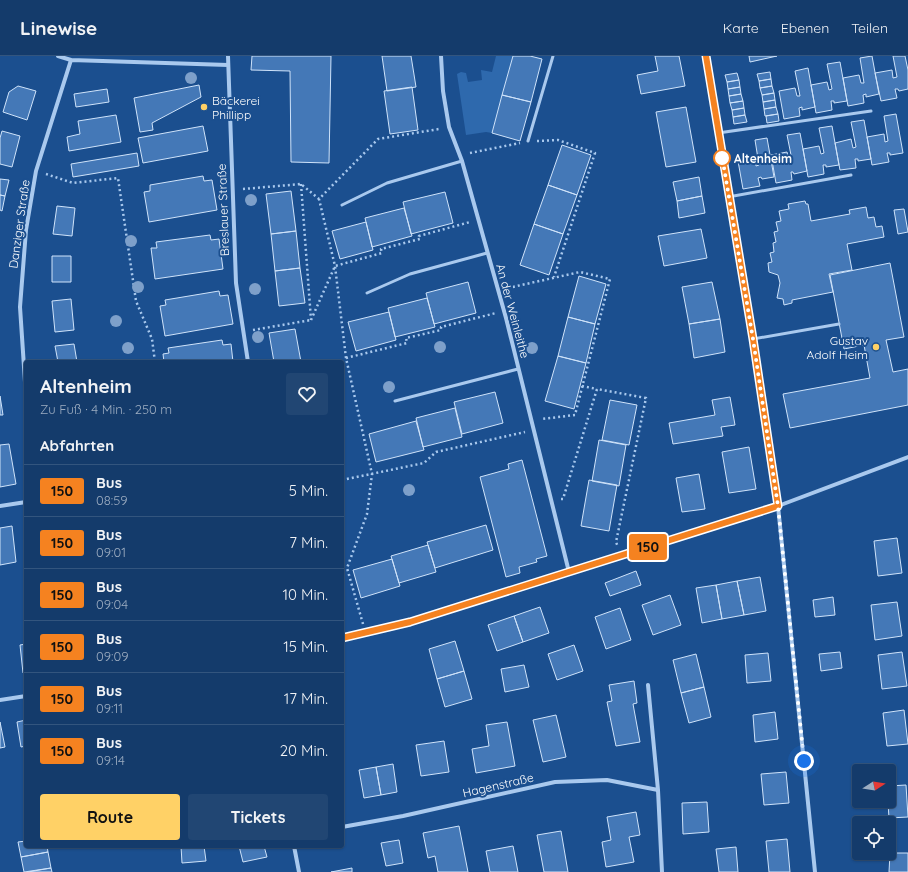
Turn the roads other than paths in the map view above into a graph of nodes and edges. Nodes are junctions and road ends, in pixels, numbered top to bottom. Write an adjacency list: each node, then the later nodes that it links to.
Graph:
1 (58, 56): 6 (street)
2 (228, 56): 7 (street, Breslauer Straße)
3 (442, 56): 11 (street, An der Weinleithe)
4 (553, 56): 10 (lane)
5 (706, 56): 9 (street)
6 (72, 58): 7 (street); 20 (street, Danziger Straße)
7 (228, 65): 19 (street, Breslauer Straße)
8 (871, 111): 9 (lane)
9 (718, 133): 13 (street)
10 (528, 141)
11 (462, 161): 14 (lane); 15 (street, An der Weinleithe)
12 (851, 175): 13 (lane)
13 (728, 197): 18 (street)
14 (342, 205)
15 (487, 253): 16 (lane); 21 (street, An der Weinleithe)
16 (367, 293)
17 (839, 324): 18 (lane)
18 (753, 339): 26 (street)
19 (248, 360)
20 (24, 367)
21 (518, 369): 22 (lane); 27 (street, An der Weinleithe)
22 (395, 401)
23 (908, 457): 26 (street)
24 (24, 502): 25 (street)
25 (0, 506)
26 (778, 506): 27 (street); 37 (street)
27 (569, 572): 28 (street)
28 (344, 638)
29 (648, 685): 32 (street)
30 (24, 696): 31 (street)
31 (0, 700)
32 (658, 790): 33 (street, Hagenstraße); 36 (street)
33 (344, 827)
34 (294, 848): 35 (street)
35 (299, 872)
36 (662, 872)
37 (815, 872)

